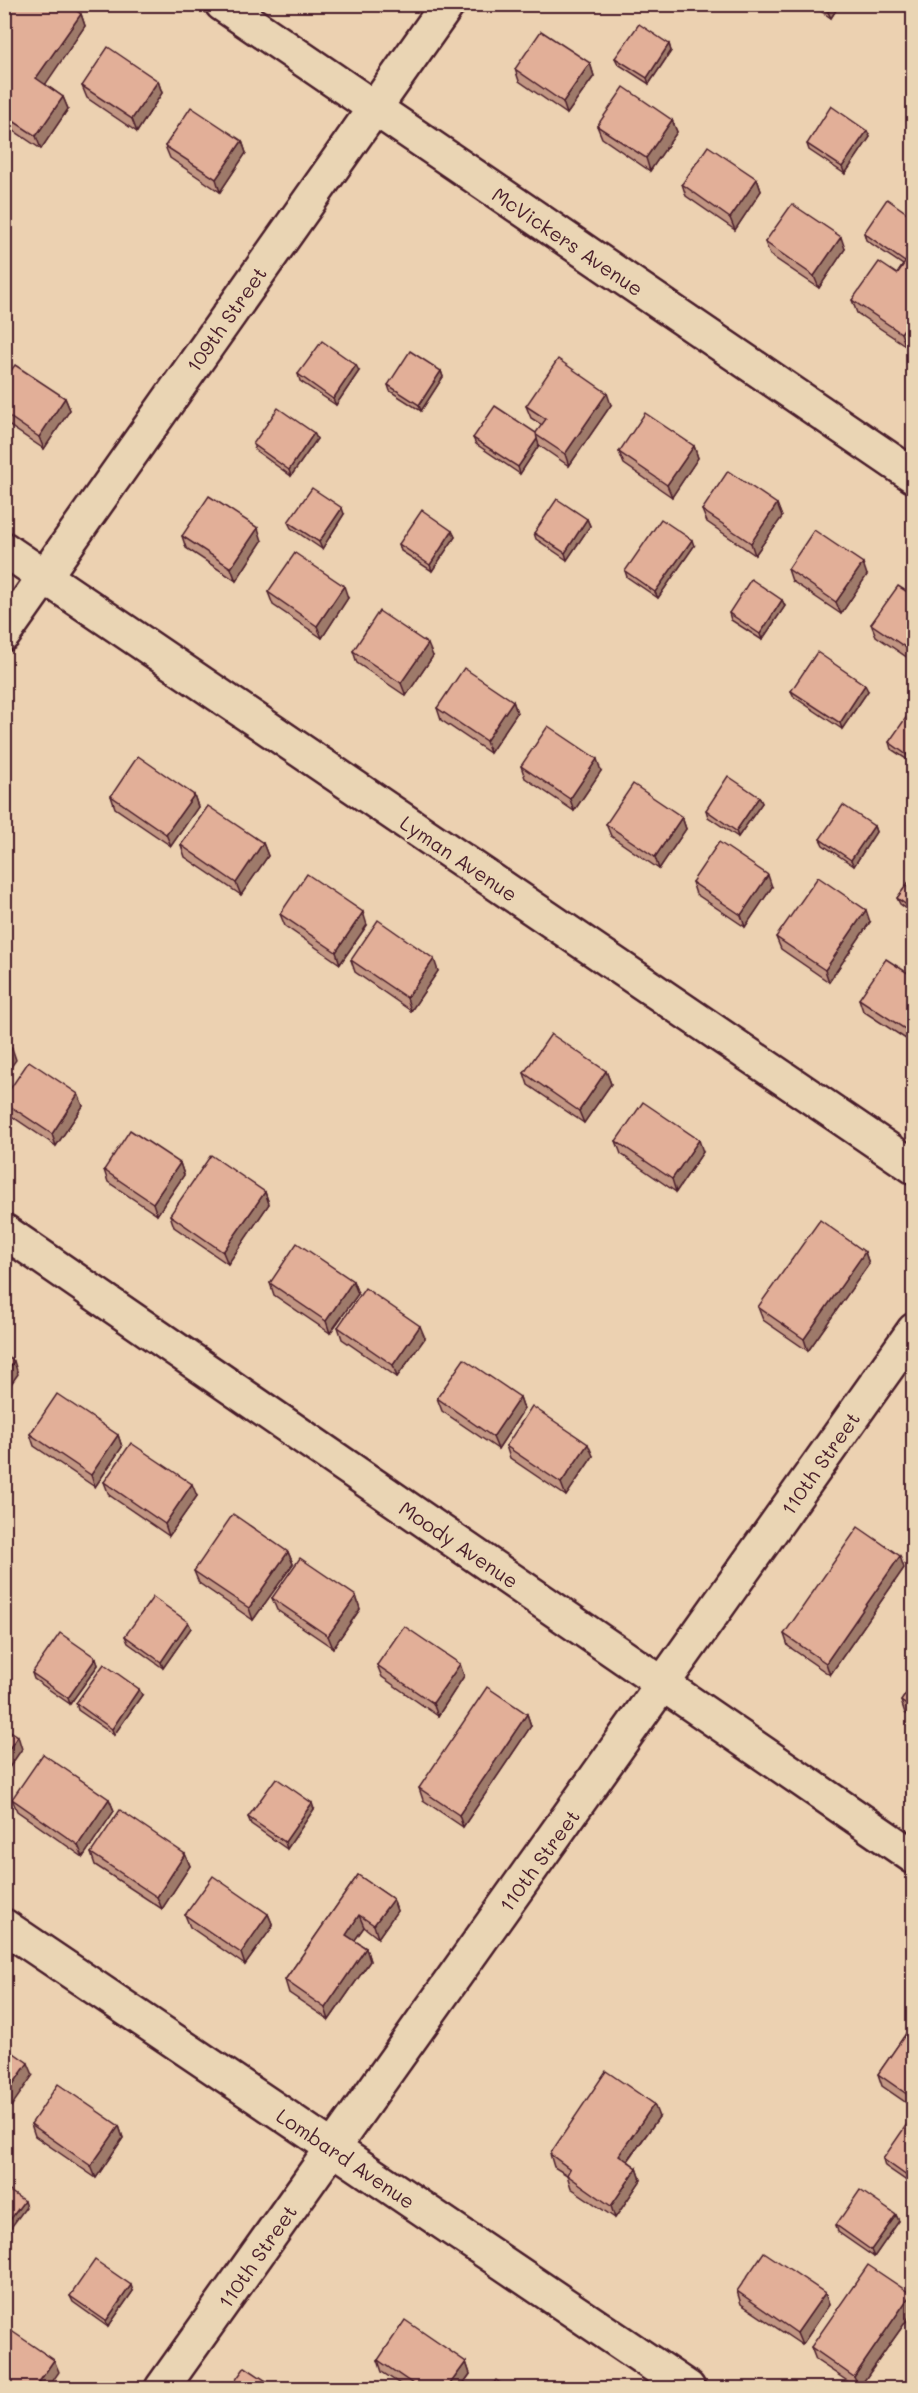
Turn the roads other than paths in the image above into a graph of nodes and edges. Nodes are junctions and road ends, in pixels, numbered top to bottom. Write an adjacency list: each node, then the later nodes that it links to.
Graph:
1 (222, 4): 3 (street, McVickers Avenue)
2 (448, 4): 3 (street, 109th Street)
3 (375, 109): 4 (street, McVickers Avenue); 6 (street, 109th Street)
4 (914, 476)
5 (4, 549): 6 (street, Lyman Avenue)
6 (45, 577): 7 (street, 109th Street); 8 (street, Lyman Avenue)
7 (4, 634)
8 (914, 1167)
9 (4, 1231): 11 (street, Moody Avenue)
10 (914, 1330): 11 (street, 110th Street)
11 (664, 1684): 12 (street, Moody Avenue); 14 (street, 110th Street)
12 (914, 1857)
13 (4, 1926): 14 (street, Lombard Avenue)
14 (332, 2149): 15 (street, 110th Street); 16 (street, Lombard Avenue)
15 (162, 2388)
16 (688, 2388)

